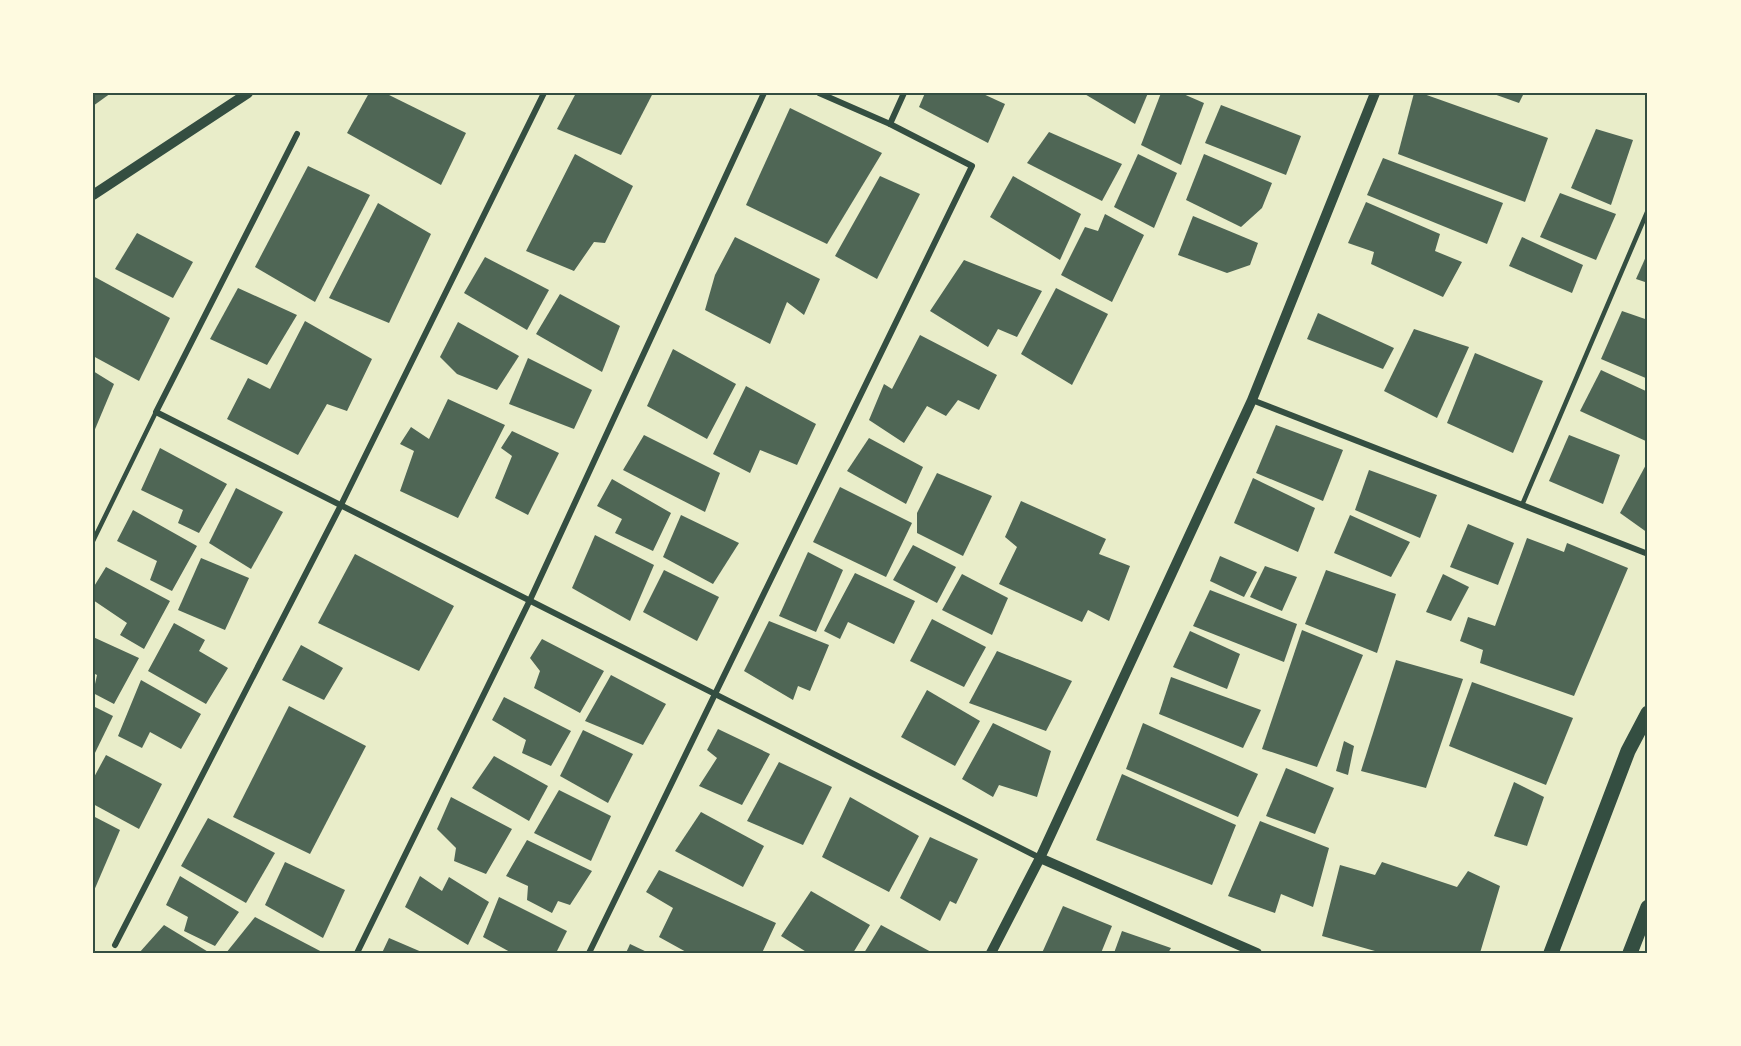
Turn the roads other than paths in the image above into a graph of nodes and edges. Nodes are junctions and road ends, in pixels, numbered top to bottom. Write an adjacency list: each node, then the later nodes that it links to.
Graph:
1 (248, 93): 9 (street)
2 (544, 93): 13 (street)
3 (764, 93): 17 (street)
4 (819, 93): 7 (street)
5 (904, 93): 7 (street)
6 (1375, 93): 11 (street)
7 (890, 124): 18 (street)
8 (297, 134): 12 (street)
9 (93, 195)
10 (1648, 210): 14 (lane)
11 (1252, 400): 14 (street); 20 (street)
12 (156, 412): 13 (street); 15 (lane)
13 (341, 505): 17 (street); 22 (street)
14 (1522, 505): 16 (street)
15 (93, 541)
16 (1648, 554)
17 (530, 600): 18 (street); 23 (street)
18 (714, 694): 20 (street); 24 (street)
19 (1648, 713): 27 (main road)
20 (1040, 858): 25 (street); 26 (street)
21 (1648, 906): 28 (main road)
22 (115, 945)
23 (357, 953)
24 (589, 953)
25 (991, 953)
26 (1257, 953)
27 (1551, 953)
28 (1630, 953)

